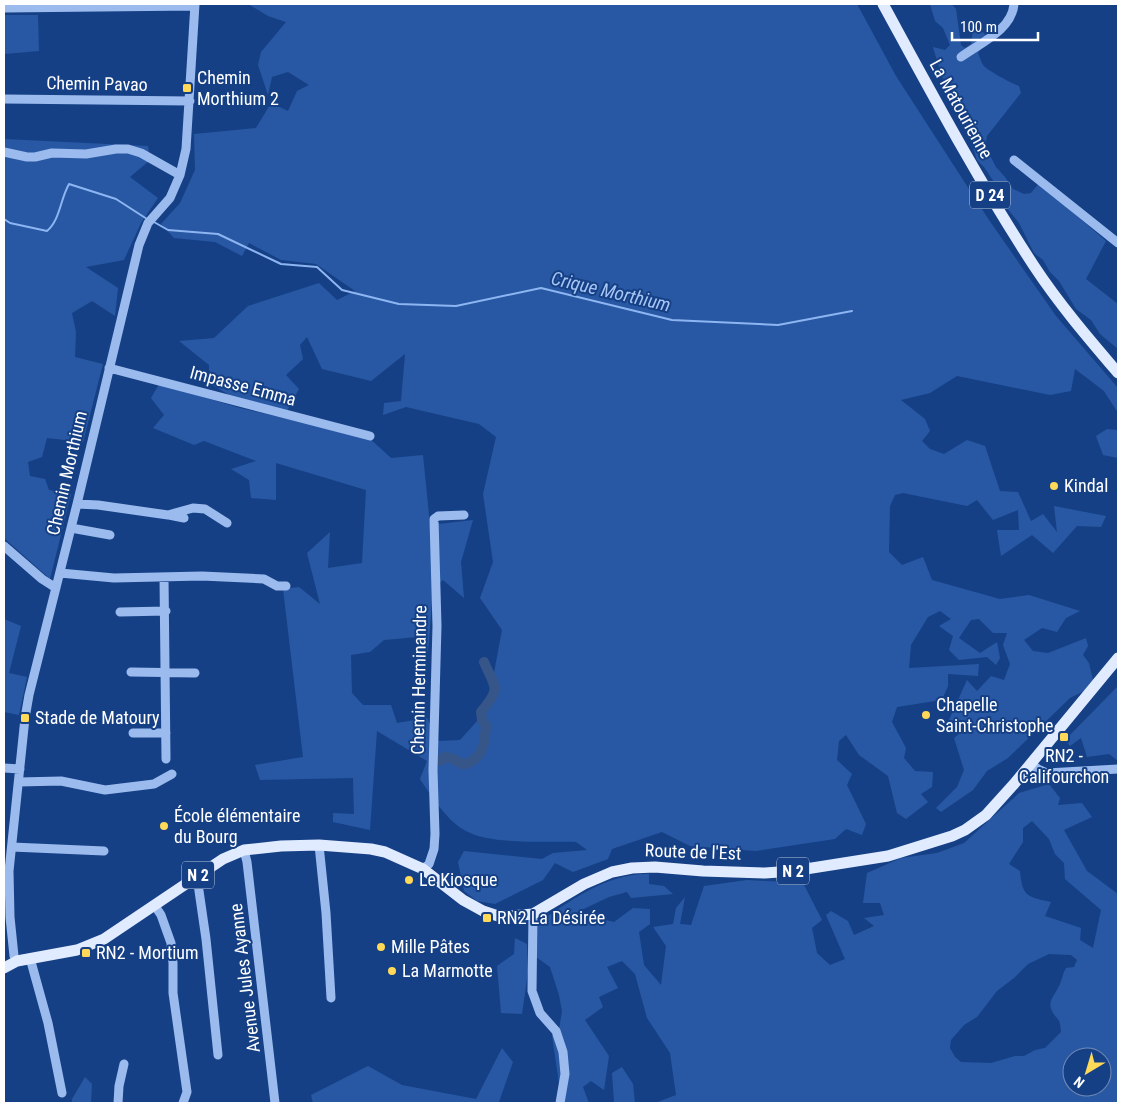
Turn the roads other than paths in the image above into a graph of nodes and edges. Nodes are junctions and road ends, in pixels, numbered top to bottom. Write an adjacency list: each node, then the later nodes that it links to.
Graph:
1 (883, 4): 13 (main road, La Matourienne / D 24)
2 (1014, 4): 5 (street)
3 (195, 5): 4 (street); 7 (street, Chemin Morthium)
4 (4, 8)
5 (961, 57)
6 (4, 99): 7 (street, Chemin Pavao)
7 (190, 101): 10 (street, Chemin Morthium)
8 (4, 152): 10 (street)
9 (1014, 160): 11 (street)
10 (180, 175): 12 (street, Chemin Morthium)
11 (1118, 243)
12 (108, 368): 14 (street, Impasse Emma); 15 (street, Chemin Morthium)
13 (1118, 374)
14 (370, 436)
15 (77, 504): 16 (street); 20 (street, Chemin Morthium)
16 (168, 515): 18 (street); 19 (street)
17 (464, 515): 46 (street, Chemin Herminandre)
18 (184, 518)
19 (228, 523)
20 (71, 528): 21 (street); 23 (street, Chemin Morthium)
21 (110, 535)
22 (4, 546): 26 (street)
23 (60, 573): 24 (street); 26 (street, Chemin Morthium)
24 (164, 577): 25 (street); 27 (street)
25 (286, 586)
26 (56, 588): 38 (street, Chemin Morthium)
27 (166, 611): 28 (street); 31 (street)
28 (120, 612)
29 (1118, 658): 36 (main road, Route de l'Est / N 2)
30 (131, 672): 31 (street)
31 (165, 673): 32 (street); 34 (street)
32 (194, 673)
33 (133, 733): 34 (street)
34 (166, 733): 35 (street)
35 (166, 759)
36 (1031, 764): 39 (street); 50 (main road, Route de l'Est / N 2)
37 (4, 768): 38 (street)
38 (20, 769): 41 (street, Chemin Morthium)
39 (1118, 769)
40 (172, 774): 41 (street)
41 (19, 782): 43 (street, Chemin Morthium)
42 (319, 845): 44 (main road, Route de l'Est / N 2); 46 (main road, Route de l'Est / N 2); 54 (street)
43 (12, 847): 45 (street); 47 (street, Chemin Morthium)
44 (244, 850): 48 (main road, Route de l'Est / N 2); 60 (street, Avenue Jules Ayanne)
45 (104, 851)
46 (423, 869): 50 (main road, Route de l'Est / N 2)
47 (7, 871): 52 (street, Chemin Morthium)
48 (194, 878): 49 (main road, Route de l'Est / N 2); 55 (street)
49 (155, 906): 51 (main road, Route de l'Est / N 2); 59 (street)
50 (533, 914): 61 (street)
51 (30, 958): 52 (main road, Route de l'Est / N 2); 57 (street)
52 (16, 961): 53 (main road, Route de l'Est / N 2)
53 (4, 968)
54 (331, 998)
55 (218, 1055)
56 (124, 1064): 58 (street)
57 (62, 1093)
58 (118, 1103)
59 (182, 1103)
60 (275, 1103)
61 (560, 1103)

